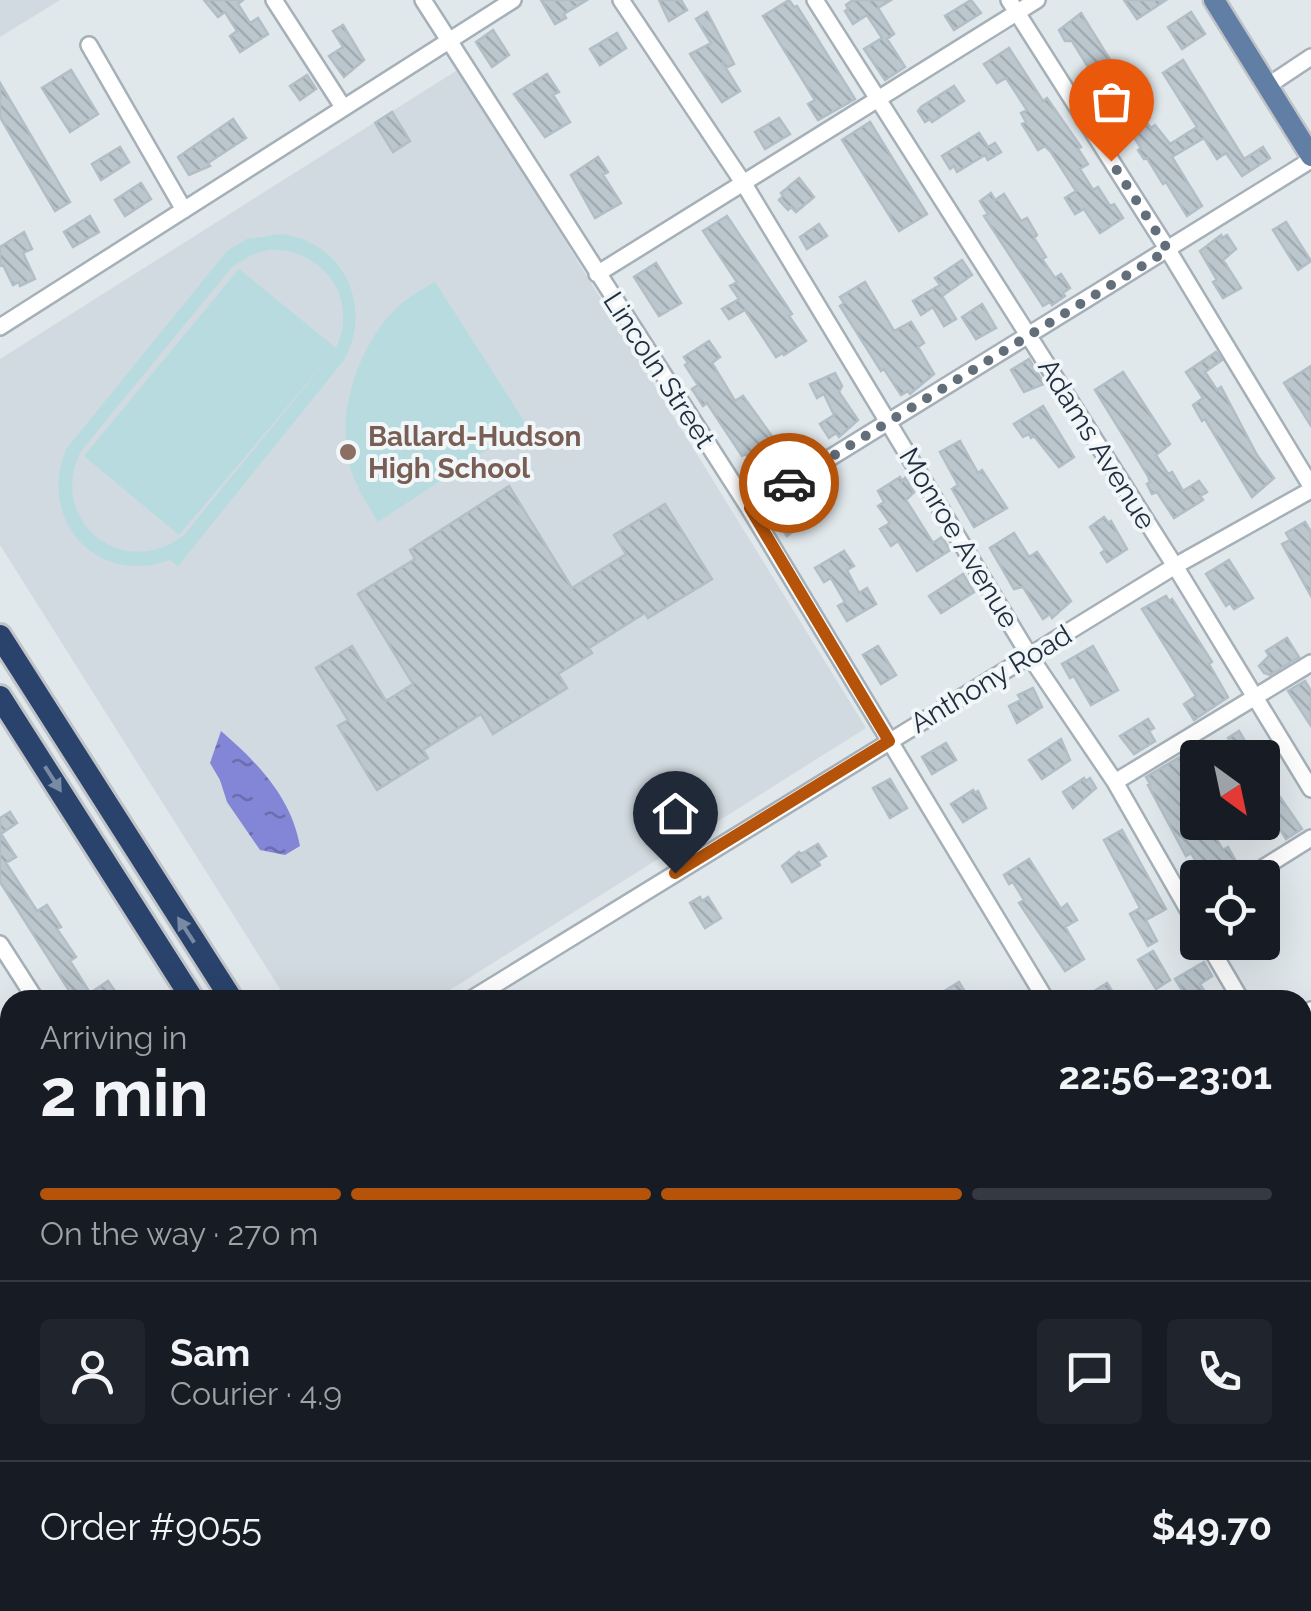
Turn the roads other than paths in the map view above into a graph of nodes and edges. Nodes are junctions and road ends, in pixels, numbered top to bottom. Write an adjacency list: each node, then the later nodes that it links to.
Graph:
1 (274, 0): 14 (street)
2 (422, 0): 9 (street, Lincoln Street)
3 (513, 0): 9 (street)
4 (621, 0): 16 (street, Monroe Avenue)
5 (816, 0): 13 (street, Adams Avenue)
6 (1037, 0): 8 (street)
7 (1214, 0): 12 (main road)
8 (1013, 6): 13 (street); 18 (street)
9 (448, 41): 14 (street); 19 (street, Lincoln Street)
10 (90, 44): 17 (street)
11 (1311, 58): 12 (street)
12 (1266, 87): 15 (main road)
13 (879, 102): 16 (street); 21 (street, Adams Avenue)
14 (343, 107): 17 (street)
15 (1311, 158): 18 (street)
16 (744, 184): 19 (street); 22 (street, Monroe Avenue)
17 (184, 210): 20 (street)
18 (1168, 250): 21 (street); 23 (street)
19 (597, 274): 24 (street, Lincoln Street)
20 (0, 327)
21 (1029, 336): 22 (street); 25 (street, Adams Avenue)
22 (888, 421): 24 (street); 27 (street, Monroe Avenue)
23 (1311, 488): 25 (street, Anthony Road)
24 (750, 508): 31 (street, Lincoln Street)
25 (1175, 566): 27 (street, Anthony Road); 30 (street, Adams Avenue)
26 (0, 636): 41 (highway, one-way to 26)
27 (1029, 655): 31 (street, Anthony Road); 32 (street, Monroe Avenue)
28 (1311, 663): 30 (street)
29 (0, 697): 40 (highway, one-way to 40)
30 (1255, 698): 32 (street); 33 (street, Adams Avenue)
31 (889, 741): 42 (street, Anthony Road); 43 (street, Lincoln Street)
32 (1115, 782): 36 (street, Monroe Avenue)
33 (1311, 788)
34 (1311, 838): 35 (street)
35 (1276, 860)
36 (1180, 891)
37 (0, 944): 39 (street)
38 (1218, 960): 44 (street)
39 (30, 990)
40 (188, 990)
41 (226, 990)
42 (486, 990)
43 (1040, 990)
44 (1235, 990)

